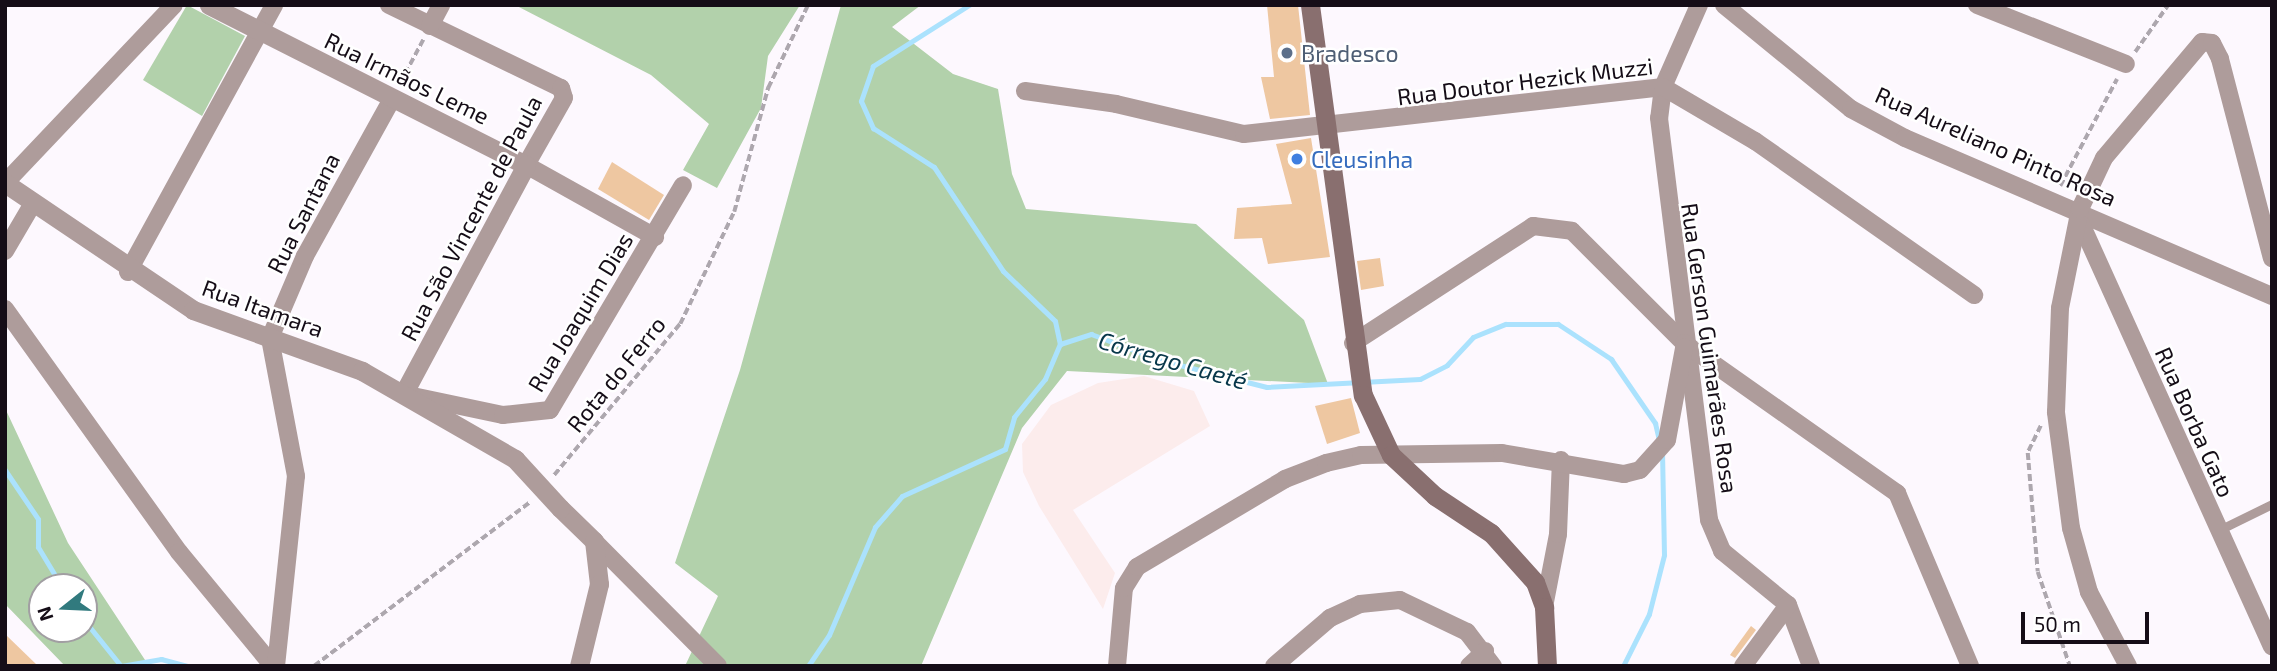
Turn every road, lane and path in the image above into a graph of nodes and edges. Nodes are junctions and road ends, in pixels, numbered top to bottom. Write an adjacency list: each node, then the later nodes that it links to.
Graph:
1 (174, 5): 20 (street)
2 (209, 5): 13 (street, Rua Irmãos Leme)
3 (274, 5): 13 (street)
4 (389, 5): 12 (street, Rua São Vincente de Paula)
5 (441, 5): 12 (street)
6 (808, 5): 39 (path, Rota do Ferro)
7 (1310, 5): 18 (main road)
8 (1699, 5): 15 (street, Rua Gerson Guimarães Rosa)
9 (1724, 5): 22 (street, Rua Aureliano Pinto Rosa)
10 (1977, 5): 14 (street)
11 (2168, 5): 14 (path)
12 (430, 26): 17 (path); 19 (street, Rua São Vincente de Paula)
13 (259, 32): 17 (street, Rua Irmãos Leme); 28 (street)
14 (2126, 64): 22 (path)
15 (1663, 87): 18 (street, Rua Doutor Hezick Muzzi); 29 (street, Rua Doutor Hezick Muzzi); 34 (street, Rua Gerson Guimarães Rosa)
16 (1025, 91): 18 (street, Rua Doutor Hezick Muzzi)
17 (392, 99): 19 (street, Rua Irmãos Leme); 32 (street, Rua Santana)
18 (1322, 130): 33 (main road)
19 (526, 164): 25 (street, Rua Irmãos Leme); 35 (street, Rua São Vincente de Paula)
20 (5, 183): 23 (street, Rua Itamara)
21 (683, 184): 25 (street, Rua Joaquim Dias)
22 (2054, 198): 24 (street, Rua Aureliano Pinto Rosa)
23 (32, 205): 26 (street); 28 (street, Rua Itamara)
24 (2079, 213): 27 (street); 30 (street, Rua Aureliano Pinto Rosa); 36 (street); 42 (street, Rua Borba Gato)
25 (655, 237): 35 (street, Rua Joaquim Dias)
26 (5, 251)
27 (2272, 258)
28 (128, 272): 32 (street, Rua Itamara)
29 (1974, 295)
30 (2272, 296)
31 (5, 309): 48 (street)
32 (270, 338): 35 (street, Rua Itamara); 48 (street)
33 (1353, 346): 34 (street); 37 (main road)
34 (1684, 346): 38 (street); 44 (street, Rua Gerson Guimarães Rosa); 58 (street)
35 (406, 394): 43 (street, Rua Itamara, bridge)
36 (2056, 412): 59 (path); 60 (street)
37 (1391, 455): 38 (street); 45 (main road); 52 (street)
38 (1561, 460): 45 (street)
39 (544, 485)
40 (536, 495): 49 (path)
41 (2272, 505): 42 (lane)
42 (2218, 530): 46 (street, Rua Borba Gato)
43 (594, 541): 50 (street); 51 (street)
44 (1788, 605): 56 (street); 57 (street)
45 (1544, 607): 55 (main road)
46 (2272, 646)
47 (1489, 658): 53 (street); 54 (street)
48 (275, 666)
49 (314, 666)
50 (579, 666)
51 (718, 666)
52 (1117, 666)
53 (1274, 666)
54 (1469, 666)
55 (1547, 666)
56 (1743, 666)
57 (1811, 666)
58 (1970, 666)
59 (2070, 666)
60 (2128, 666)

